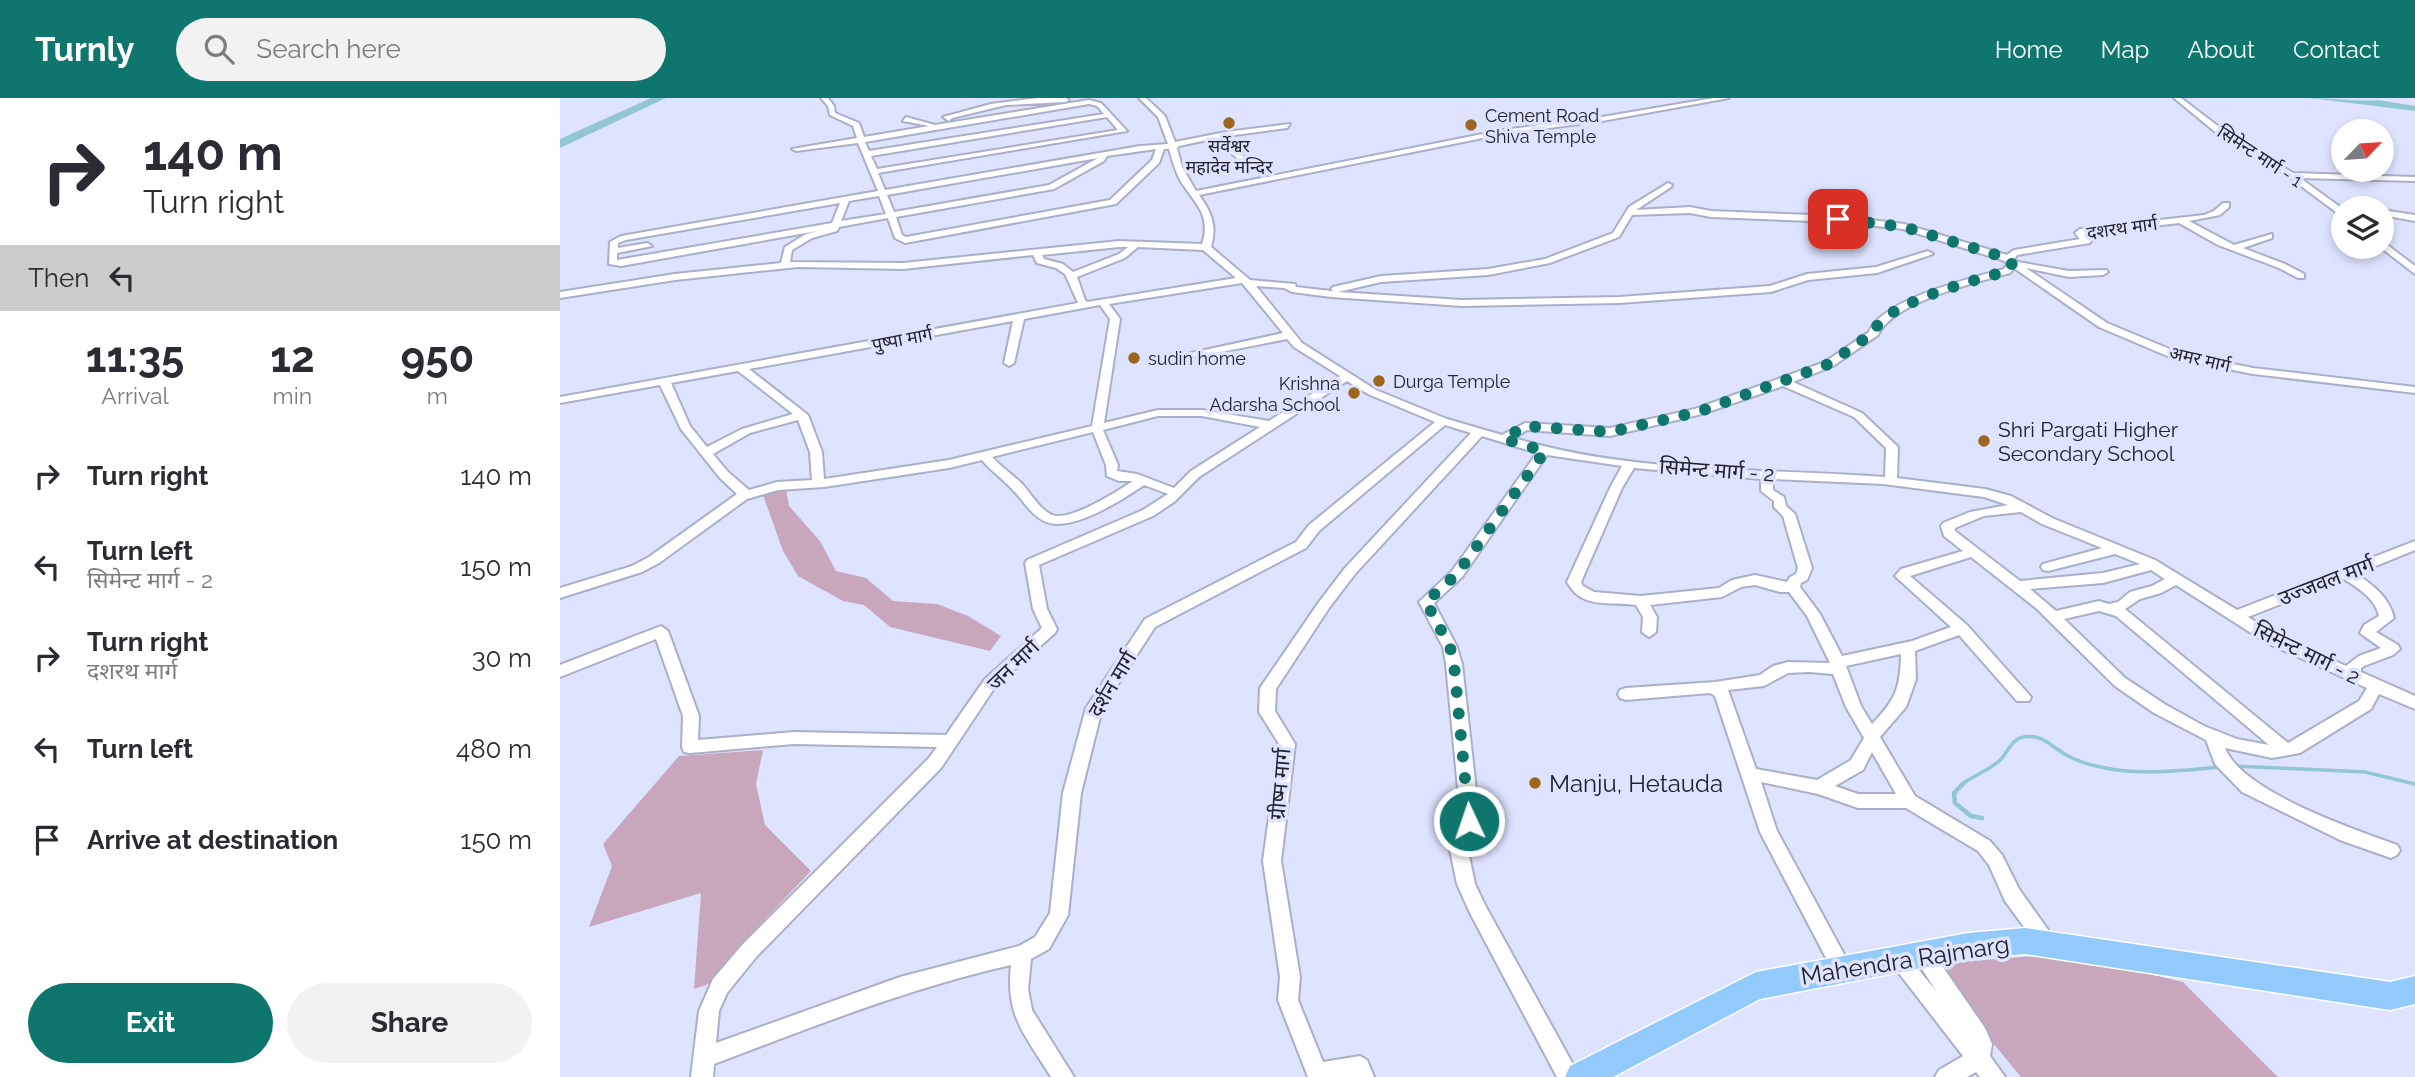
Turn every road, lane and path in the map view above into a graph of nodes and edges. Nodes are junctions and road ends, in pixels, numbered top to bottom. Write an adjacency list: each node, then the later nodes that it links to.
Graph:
1 (824, 98): 12 (street)
2 (1080, 98): 8 (street)
3 (1142, 98): 14 (street)
4 (1726, 98): 26 (street)
5 (2177, 98): 22 (street, सिमेन्ट मार्ग - 1)
6 (1109, 115): 8 (street); 10 (street); 13 (street)
7 (906, 119): 8 (street)
8 (944, 126): 12 (street); 13 (street)
9 (1287, 126): 11 (street)
10 (1123, 131): 15 (street); 21 (street)
11 (1214, 137): 14 (street); 20 (street)
12 (861, 140): 17 (street); 18 (street)
13 (936, 143): 18 (street)
14 (1174, 145): 16 (street); 26 (street)
15 (1140, 148): 16 (street); 19 (street)
16 (1160, 148): 31 (street)
17 (796, 149)
18 (866, 154): 21 (street)
19 (1104, 155): 25 (street); 31 (street)
20 (1245, 162)
21 (873, 172): 25 (street)
22 (2292, 175): 23 (street); 28 (street, सिमेन्ट मार्ग - 1)
23 (2415, 179)
24 (1668, 185): 30 (street)
25 (883, 193): 27 (street); 31 (street)
26 (1193, 194): 40 (street)
27 (845, 201): 35 (street); 42 (street)
28 (2331, 204)
29 (2226, 205): 34 (street, दशरथ मार्ग)
30 (1630, 213): 39 (street); 52 (street)
31 (891, 215): 35 (street)
32 (2394, 215): 33 (street)
33 (2415, 218)
34 (2182, 221): 41 (street); 45 (street, दशरथ मार्ग)
35 (836, 225): 42 (street); 46 (street)
36 (2269, 236): 41 (street)
37 (1137, 244): 40 (street); 43 (street); 49 (street)
38 (648, 246): 42 (street)
39 (1968, 246): 45 (street); 52 (street)
40 (1206, 247): 51 (street, सिमेन्ट मार्ग - 2)
41 (2234, 248): 50 (street)
42 (613, 251)
43 (1037, 253): 46 (street); 49 (street)
44 (2394, 253): 47 (street)
45 (2012, 261): 48 (street); 63 (street, दशरथ मार्ग); 64 (street, अमर मार्ग)
46 (785, 266): 53 (street)
47 (2413, 267)
48 (2103, 272)
49 (1071, 276): 55 (street)
50 (2301, 276)
51 (1246, 281): 52 (street, पुष्पा मार्ग); 54 (street, पुष्पा मार्ग); 57 (street, सिमेन्ट मार्ग - 2)
52 (1285, 285)
53 (560, 295)
54 (1102, 302): 55 (street, पुष्पा मार्ग); 69 (street)
55 (1085, 305): 56 (street, पुष्पा मार्ग)
56 (1019, 317): 58 (street); 60 (street, पुष्पा मार्ग)
57 (1290, 335): 59 (street); 61 (street, सिमेन्ट मार्ग - 2)
58 (1009, 363)
59 (1154, 364)
60 (740, 367): 62 (street, पुष्पा मार्ग); 66 (street)
61 (1346, 377): 67 (street, सिमेन्ट मार्ग - 2); 68 (street, जन मार्ग)
62 (664, 381): 65 (street, पुष्पा मार्ग); 73 (street)
63 (1784, 383): 71 (street, दशरथ मार्ग); 78 (street)
64 (2415, 390)
65 (560, 400)
66 (802, 415): 73 (street); 79 (street)
67 (1443, 421): 70 (street, सिमेन्ट मार्ग - 2); 117 (street, दर्शन मार्ग)
68 (1270, 425): 69 (street); 80 (street, जन मार्ग)
69 (1097, 429): 74 (street); 77 (street)
70 (1479, 432): 71 (street, सिमेन्ट मार्ग - 2); 124 (street, ग्रीष्म मार्ग)
71 (1504, 439): 72 (street, सिमेन्ट मार्ग - 2)
72 (1545, 451): 75 (street, सिमेन्ट मार्ग - 2); 125 (street)
73 (707, 452): 81 (street)
74 (985, 456): 77 (street); 79 (street)
75 (1630, 464): 76 (street, सिमेन्ट मार्ग - 2); 93 (street)
76 (1768, 474): 78 (street, सिमेन्ट मार्ग - 2); 91 (street)
77 (1143, 480): 80 (street)
78 (1891, 481): 82 (street, सिमेन्ट मार्ग - 2)
79 (818, 484): 81 (street)
80 (1176, 493): 110 (street, जन मार्ग)
81 (743, 496): 92 (street)
82 (2023, 508): 84 (street, सिमेन्ट मार्ग - 2); 85 (street)
83 (2415, 545): 88 (street, उज्जवल मार्ग)
84 (2117, 550): 86 (street, सिमेन्ट मार्ग - 2); 87 (street)
85 (1973, 552): 90 (street); 97 (street)
86 (2153, 565): 89 (street, सिमेन्ट मार्ग - 2); 90 (street)
87 (2048, 567)
88 (2345, 573): 95 (street, उज्जवल मार्ग); 102 (street)
89 (2176, 579): 94 (street); 95 (street, सिमेन्ट मार्ग - 2)
90 (2017, 586): 96 (street)
91 (1793, 587): 93 (street); 100 (street)
92 (560, 593)
93 (1641, 601): 98 (street)
94 (2113, 608): 96 (street); 111 (street)
95 (2236, 616): 102 (street, सिमेन्ट मार्ग - 2)
96 (2053, 617): 108 (street)
97 (1962, 629): 99 (street); 106 (street)
98 (1649, 632)
99 (1908, 648): 100 (street); 109 (street)
100 (1838, 666): 104 (street); 109 (street)
101 (560, 671): 110 (street)
102 (2353, 676): 103 (street, सिमेन्ट मार्ग - 2)
103 (2376, 686): 107 (street, सिमेन्ट मार्ग - 2); 111 (street)
104 (1720, 692): 105 (street); 112 (street)
105 (1626, 694)
106 (2023, 697)
107 (2415, 703)
108 (2212, 735): 111 (street); 115 (street)
109 (1872, 738): 113 (street); 114 (street)
110 (950, 741): 122 (street, जन मार्ग)
111 (2285, 749)
112 (1750, 775): 113 (street); 119 (street)
113 (1819, 787): 114 (street)
114 (1909, 801): 116 (street)
115 (2391, 850)
116 (2049, 945): 118 (highway, Mahendra Rajmarg); 120 (highway, Mahendra Rajmarg)
117 (1022, 954): 122 (street); 123 (street)
118 (1910, 956): 119 (highway, Mahendra Rajmarg); 121 (street)
119 (1842, 969): 126 (highway, Mahendra Rajmarg)
120 (2415, 990)
121 (1979, 1059): 127 (street); 128 (street)
122 (702, 1067)
123 (1063, 1077)
124 (1363, 1077)
125 (1569, 1077)
126 (1581, 1077)
127 (1946, 1077)
128 (1994, 1077)

